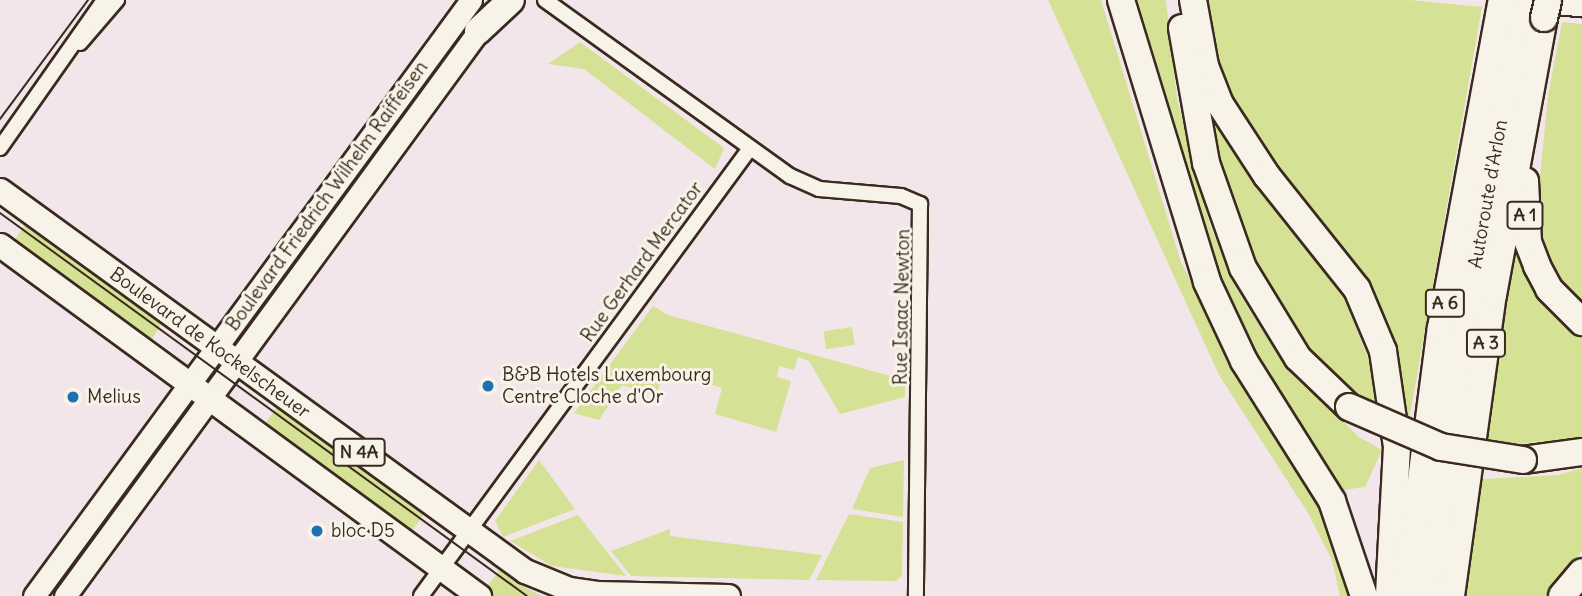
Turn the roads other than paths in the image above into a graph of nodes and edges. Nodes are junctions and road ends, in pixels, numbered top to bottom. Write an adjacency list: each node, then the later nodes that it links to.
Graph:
1 (104, 0): 13 (street)
2 (117, 0): 13 (street)
3 (471, 0): 20 (main road, Boulevard Friedrich Wilhelm Raiffeisen)
4 (501, 0): 12 (main road, Boulevard Friedrich Wilhelm Raiffeisen)
5 (511, 0): 12 (highway)
6 (545, 0): 16 (street, Rue Isaac Newton)
7 (1121, 0): 34 (highway)
8 (1180, 0): 24 (highway, bridge)
9 (1193, 0): 35 (highway)
10 (1582, 3): 11 (highway)
11 (1527, 7): 14 (highway, A 1); 36 (highway, Autoroute d'Arlon / A 6); 37 (highway, Autoroute d'Arlon / A 6)
12 (478, 31): 21 (main road, Boulevard Friedrich Wilhelm Raiffeisen)
13 (73, 48): 15 (street)
14 (1529, 90): 19 (highway, A 1); 38 (highway, A 3)
15 (0, 148)
16 (748, 151): 25 (street, Rue Gerhard Mercator); 33 (street, Rue Isaac Newton)
17 (0, 190): 20 (main road, Boulevard de Kockelscheuer / N 4A)
18 (0, 245): 22 (main road, N 4A)
19 (1582, 322)
20 (216, 347): 21 (main road, Boulevard de Kockelscheuer / N 4A); 22 (main road, Boulevard Friedrich Wilhelm Raiffeisen)
21 (236, 362): 23 (main road, Boulevard Friedrich Wilhelm Raiffeisen); 25 (main road, Boulevard de Kockelscheuer / N 4A)
22 (189, 385): 23 (main road, N 4A); 28 (main road, Boulevard Friedrich Wilhelm Raiffeisen)
23 (208, 399): 26 (main road, N 4A); 29 (main road, Boulevard Friedrich Wilhelm Raiffeisen)
24 (1582, 452)
25 (468, 531): 26 (street, Rue Gerhard Mercator); 32 (main road, Boulevard de Kockelscheuer / N 4A)
26 (441, 568): 30 (street, Rue Gerhard Mercator); 31 (main road, N 4A)
27 (1582, 572): 39 (highway)
28 (34, 596)
29 (65, 596)
30 (421, 596)
31 (479, 596)
32 (728, 596)
33 (916, 596)
34 (1364, 596)
35 (1388, 596)
36 (1406, 596)
37 (1427, 596)
38 (1451, 596)
39 (1562, 596)

